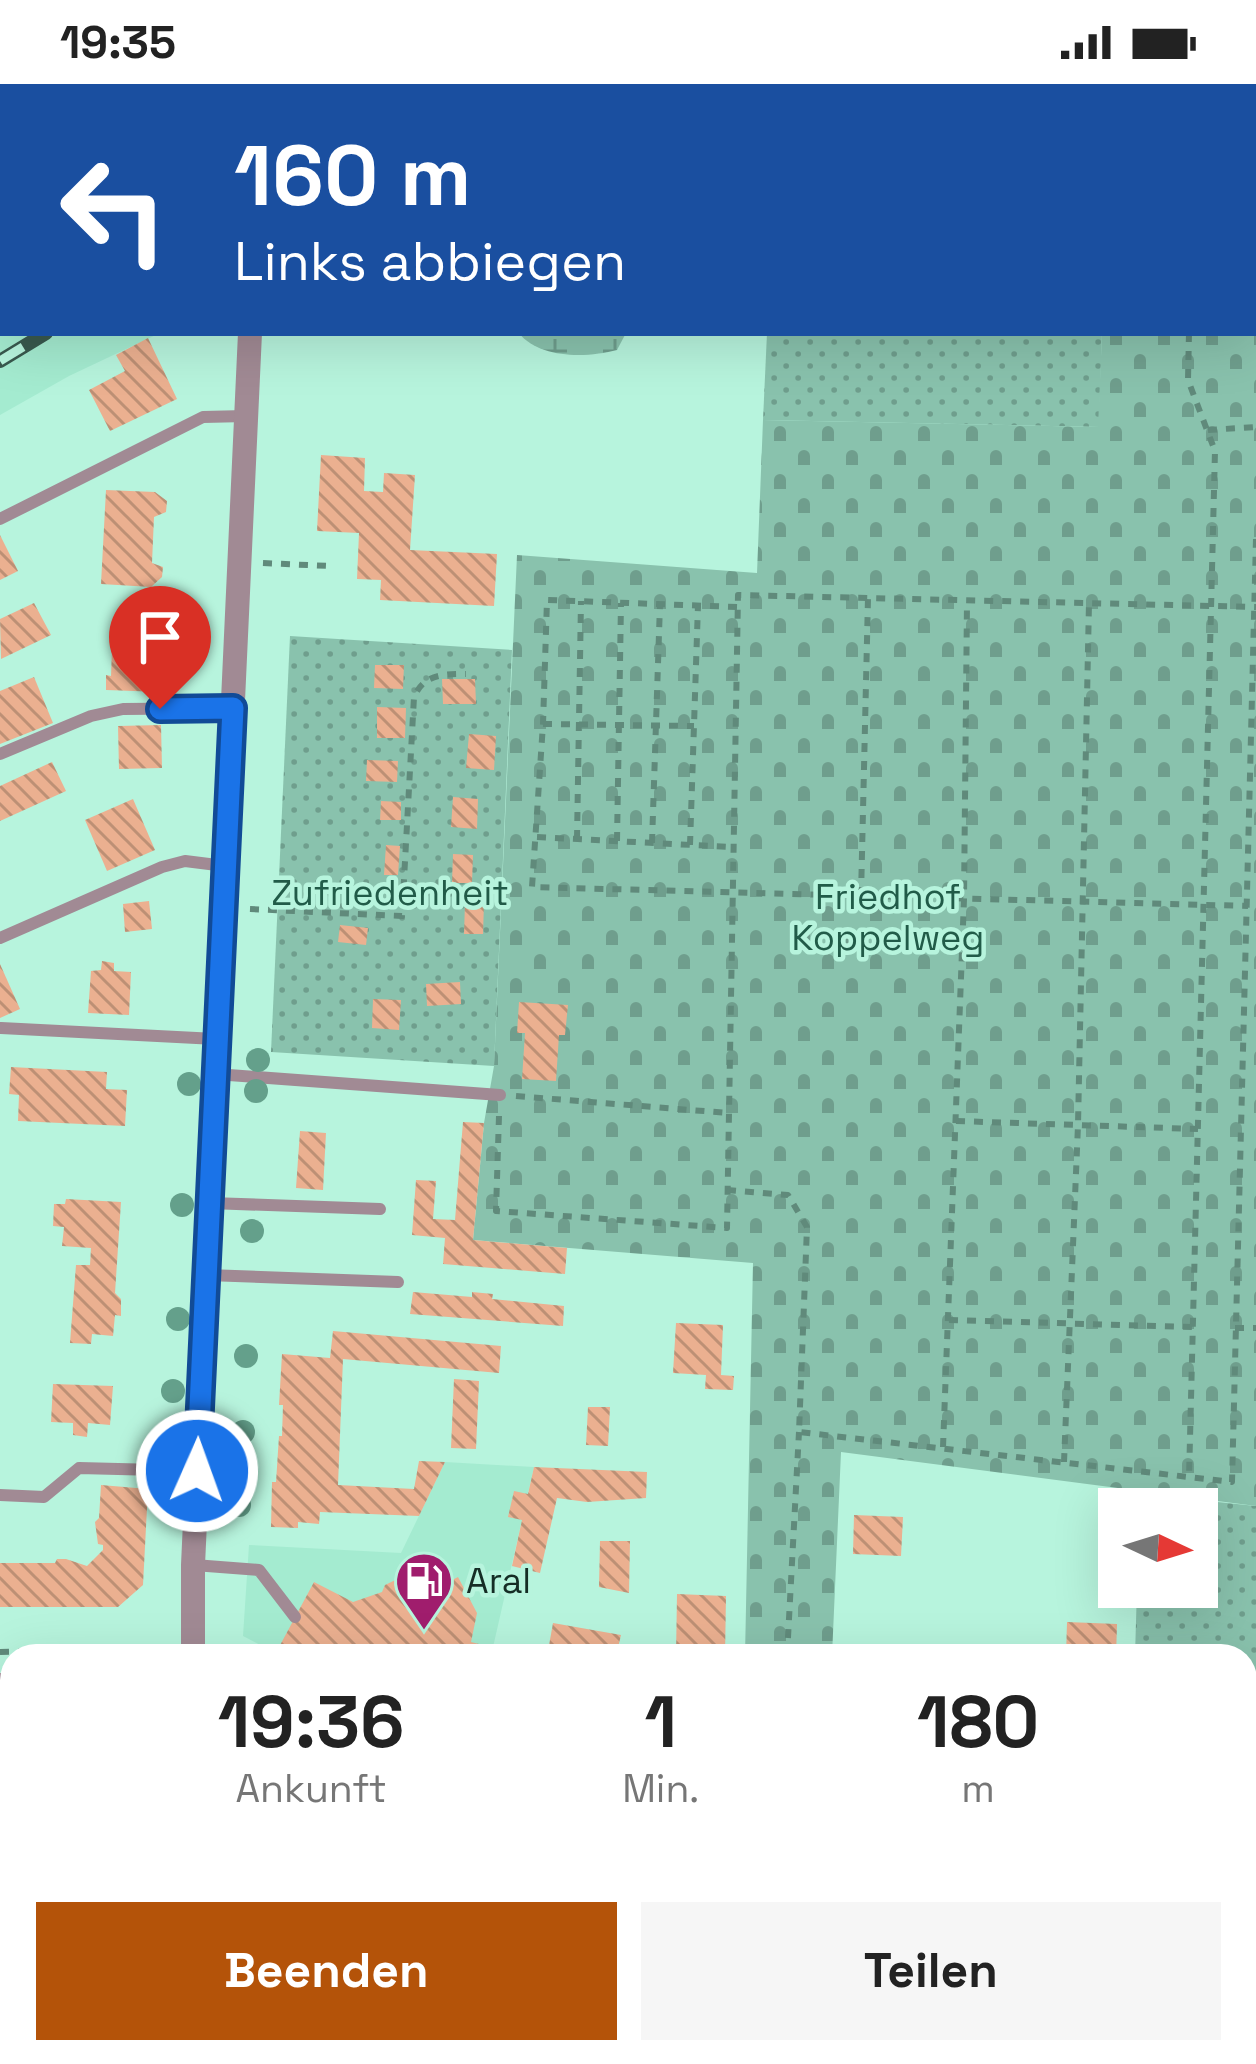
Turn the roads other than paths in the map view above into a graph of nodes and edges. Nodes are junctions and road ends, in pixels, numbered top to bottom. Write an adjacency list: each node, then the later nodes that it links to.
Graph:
1 (250, 336): 2 (street)
2 (247, 416): 3 (lane); 4 (street)
3 (0, 519)
4 (233, 708): 5 (lane); 6 (street)
5 (0, 754)
6 (225, 866): 7 (lane); 9 (street)
7 (0, 938)
8 (1, 1028): 9 (lane)
9 (216, 1039): 10 (street)
10 (214, 1074): 11 (lane); 12 (street)
11 (500, 1095)
12 (208, 1203): 13 (lane); 14 (street)
13 (380, 1209)
14 (206, 1275): 15 (lane); 16 (street)
15 (398, 1282)
16 (197, 1471): 17 (lane); 18 (street)
17 (0, 1495)
18 (193, 1564): 19 (lane); 20 (street)
19 (295, 1617)
20 (193, 1644)

